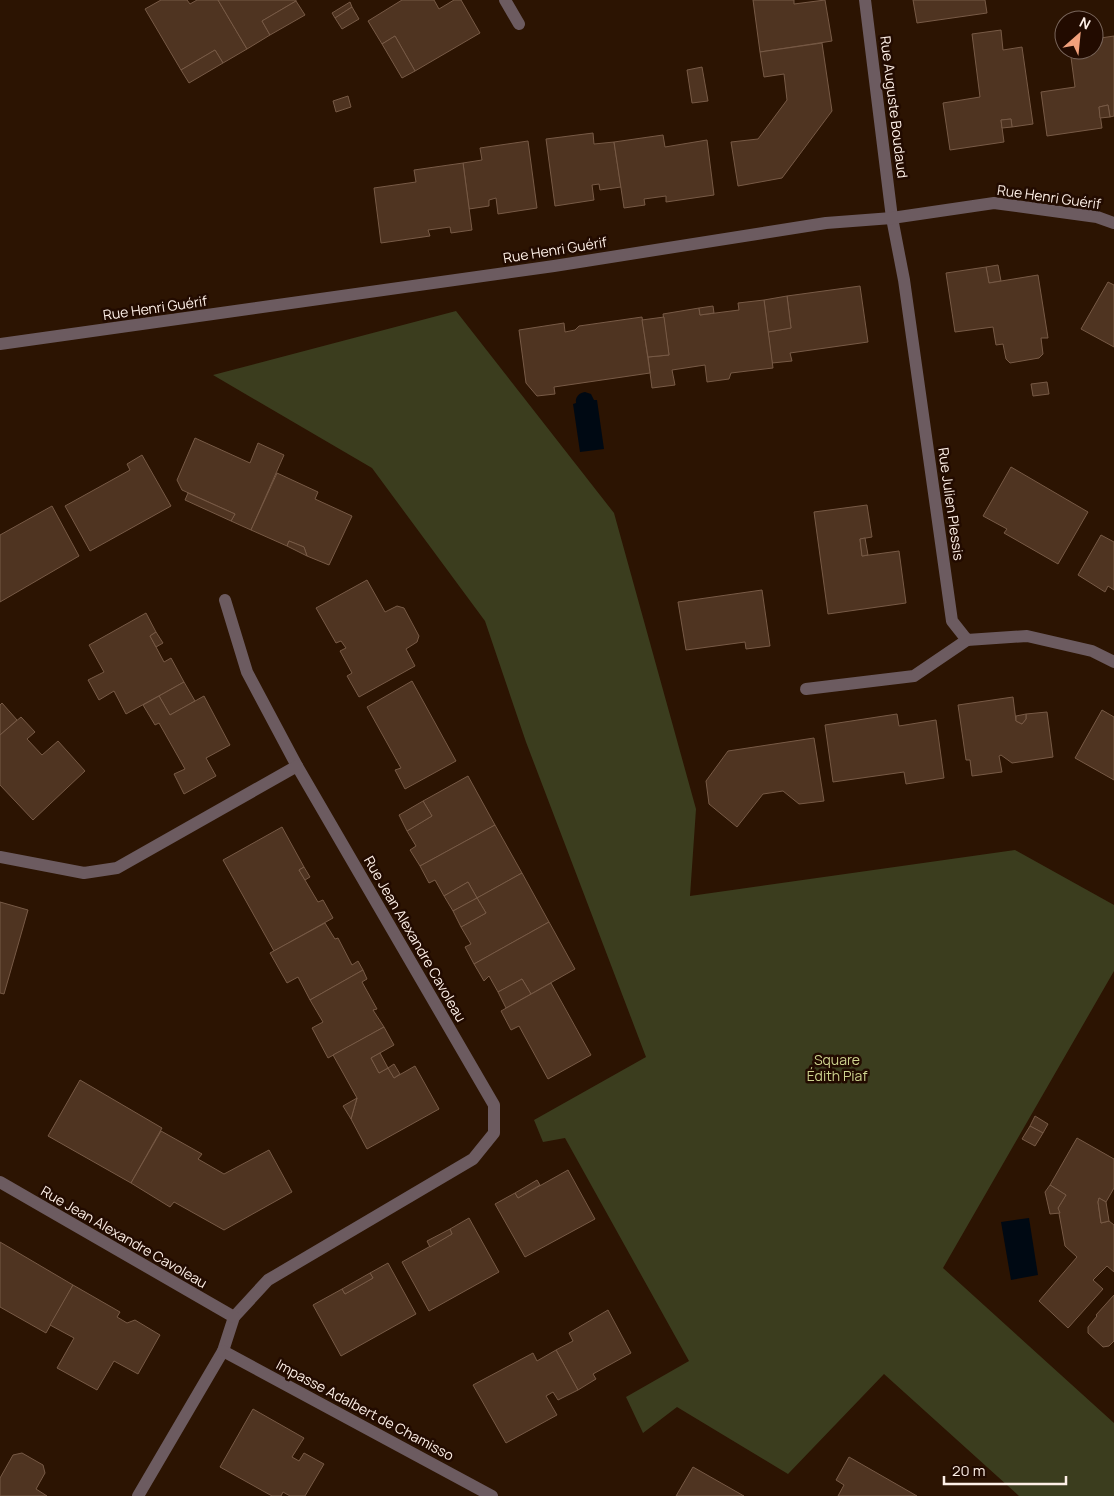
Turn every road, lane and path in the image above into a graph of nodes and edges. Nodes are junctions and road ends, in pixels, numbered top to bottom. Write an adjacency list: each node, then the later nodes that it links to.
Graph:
1 (505, 0): 3 (street)
2 (865, 0): 4 (street, Rue Auguste Boudaud)
3 (519, 24)
4 (892, 218): 5 (street, Rue Henri Guérif); 6 (street, Rue Henri Guérif); 8 (street, Rue Julien Plessis)
5 (1114, 224)
6 (0, 344)
7 (225, 600): 11 (street, Rue Jean Alexandre Cavoleau)
8 (967, 640): 9 (street); 10 (street)
9 (1114, 662)
10 (806, 689)
11 (297, 766): 12 (street); 14 (street, Rue Jean Alexandre Cavoleau)
12 (0, 857)
13 (0, 1182): 14 (street, Rue Jean Alexandre Cavoleau)
14 (234, 1317): 15 (street, Rue Jean Alexandre Cavoleau)
15 (223, 1350): 16 (street, Rue Jean Alexandre Cavoleau); 17 (street, Impasse Adalbert de Chamisso)
16 (138, 1496)
17 (492, 1496)

